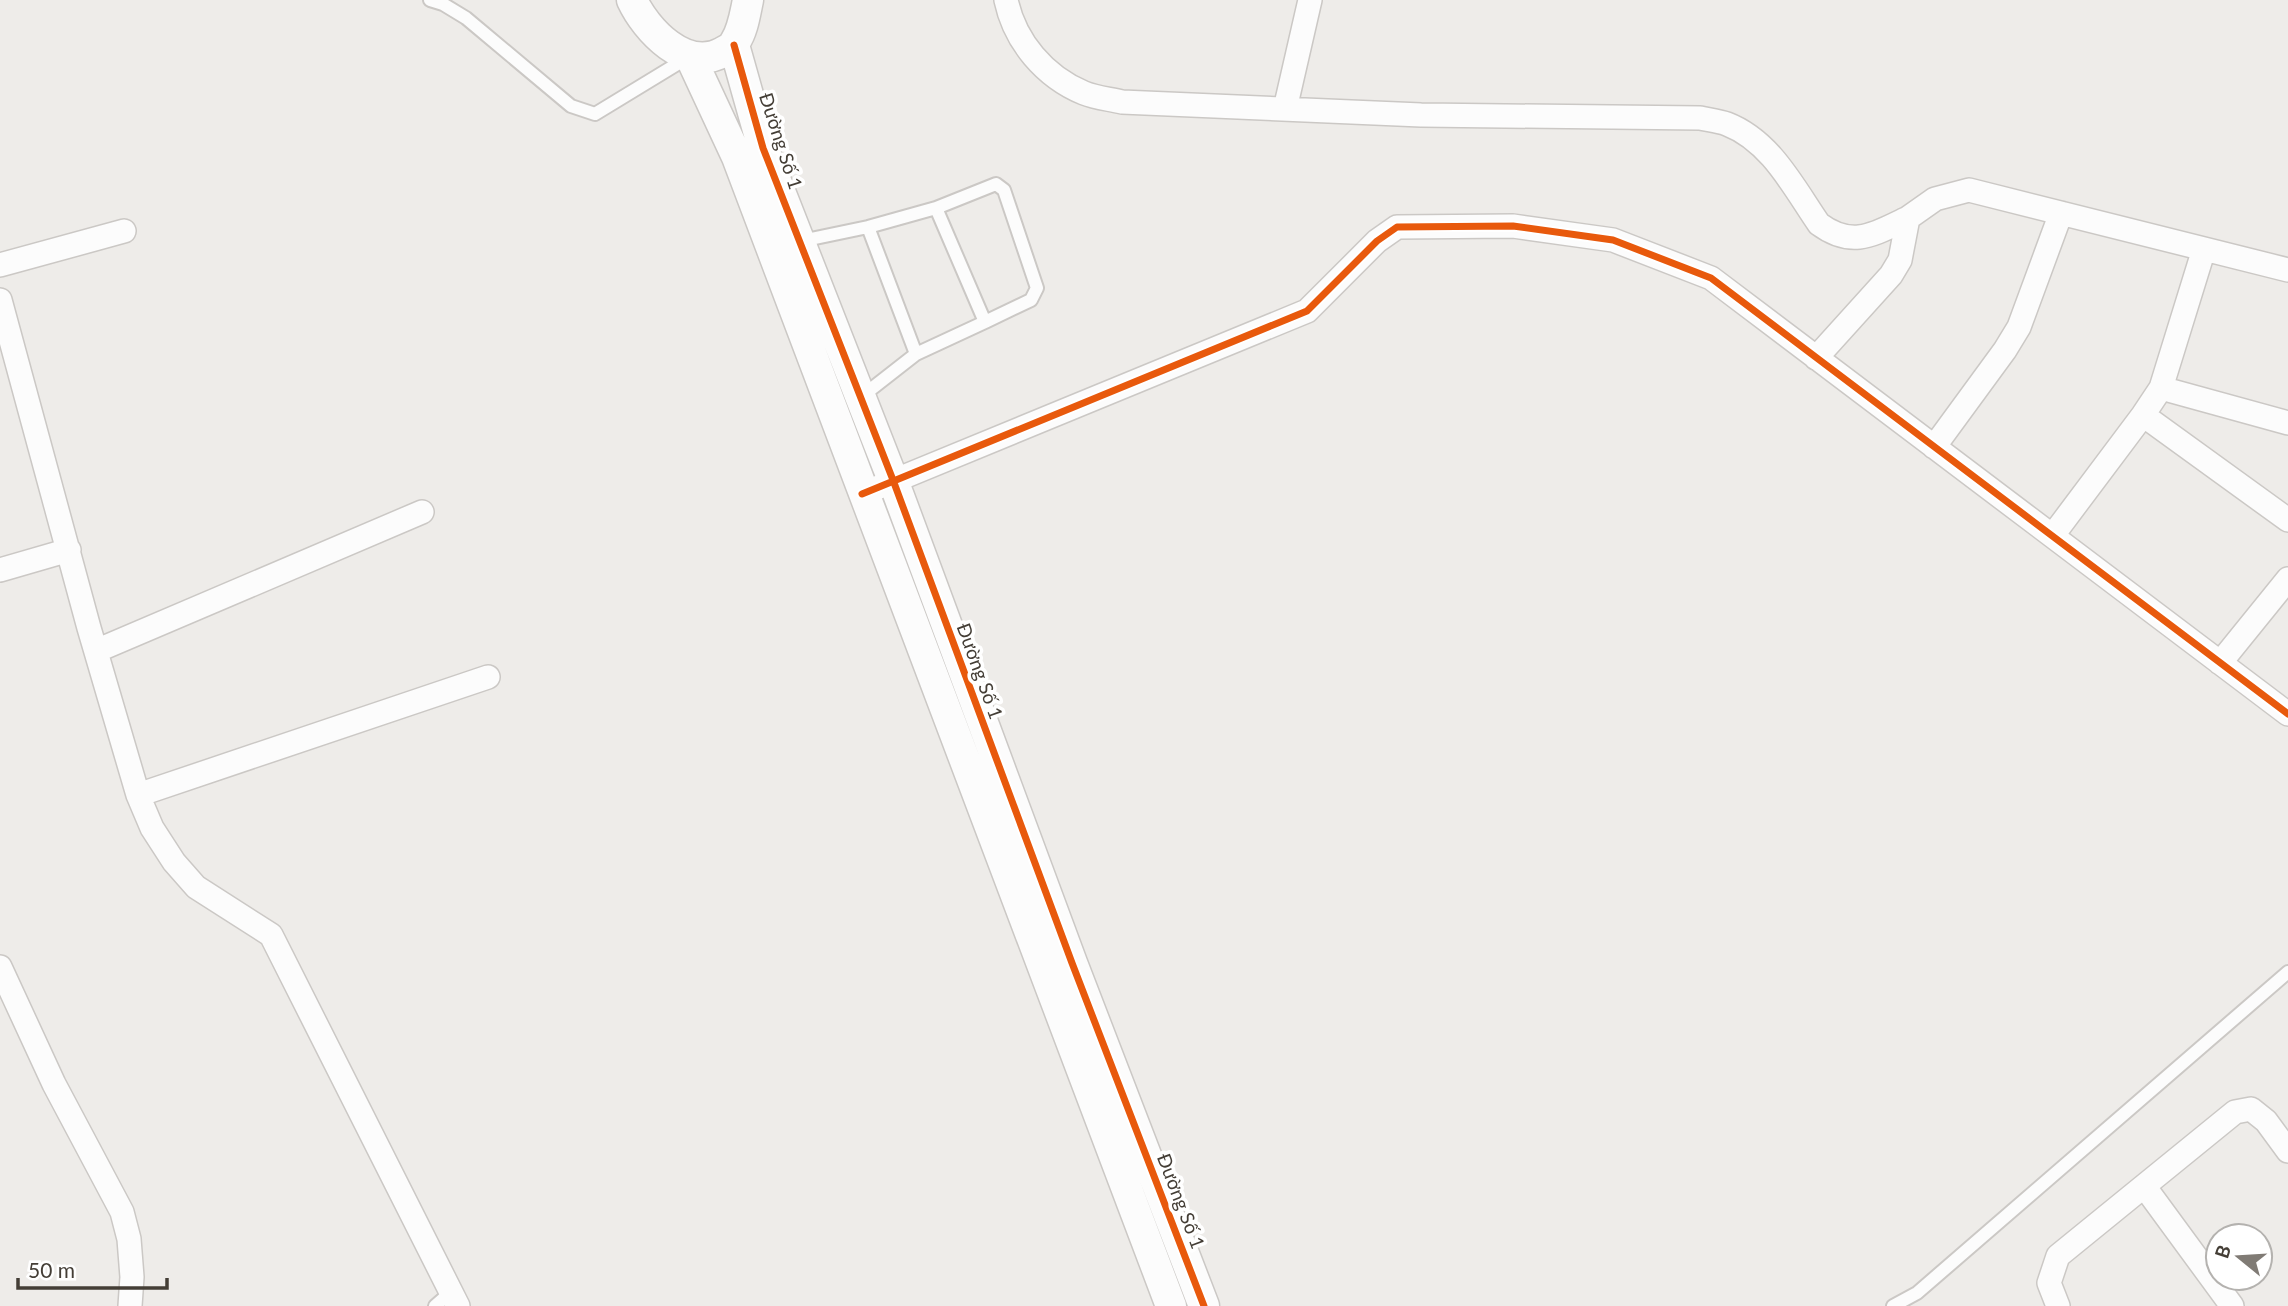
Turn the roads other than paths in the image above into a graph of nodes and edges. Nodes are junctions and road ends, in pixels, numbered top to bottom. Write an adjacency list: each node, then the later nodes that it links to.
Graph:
1 (430, 0): 7 (lane)
2 (632, 0): 7 (street)
3 (748, 0): 6 (street)
4 (1006, 0): 8 (street)
5 (1310, 0): 8 (street)
6 (734, 45): 7 (street); 14 (street, Đường Số 1)
7 (690, 56): 28 (street)
8 (1285, 109): 11 (street)
9 (936, 208): 12 (lane); 19 (lane); 19 (lane)
10 (2061, 213): 11 (street); 15 (street); 26 (street)
11 (1908, 218): 21 (street)
12 (868, 227): 14 (lane); 20 (lane)
13 (124, 231): 16 (street)
14 (799, 241): 23 (street, Đường Số 1)
15 (2204, 249): 17 (street); 22 (street)
16 (0, 265)
17 (2288, 270)
18 (0, 300): 32 (street)
19 (985, 322): 20 (lane)
20 (916, 354): 23 (lane)
21 (1816, 358): 26 (street); 27 (street)
22 (2161, 388): 24 (street); 25 (street)
23 (860, 397): 27 (street, Đường Số 1)
24 (2143, 415): 30 (street); 31 (street)
25 (2288, 423)
26 (1934, 447): 31 (street)
27 (893, 480): 28 (street); 47 (street, Đường Số 1)
28 (862, 494): 46 (street)
29 (422, 512): 35 (street)
30 (2288, 520)
31 (2053, 535): 36 (street)
32 (69, 550): 33 (street); 35 (street)
33 (0, 570)
34 (2288, 579): 36 (street)
35 (96, 651): 39 (street)
36 (2220, 663): 38 (street)
37 (488, 677): 39 (street)
38 (2288, 715)
39 (138, 795): 44 (street)
40 (0, 967): 45 (street)
41 (2288, 972): 48 (lane)
42 (2288, 1151): 43 (street)
43 (2144, 1186): 49 (street); 50 (street)
44 (448, 1301)
45 (130, 1306)
46 (1171, 1306)
47 (1204, 1306)
48 (1894, 1306)
49 (2058, 1306)
50 (2232, 1306)

